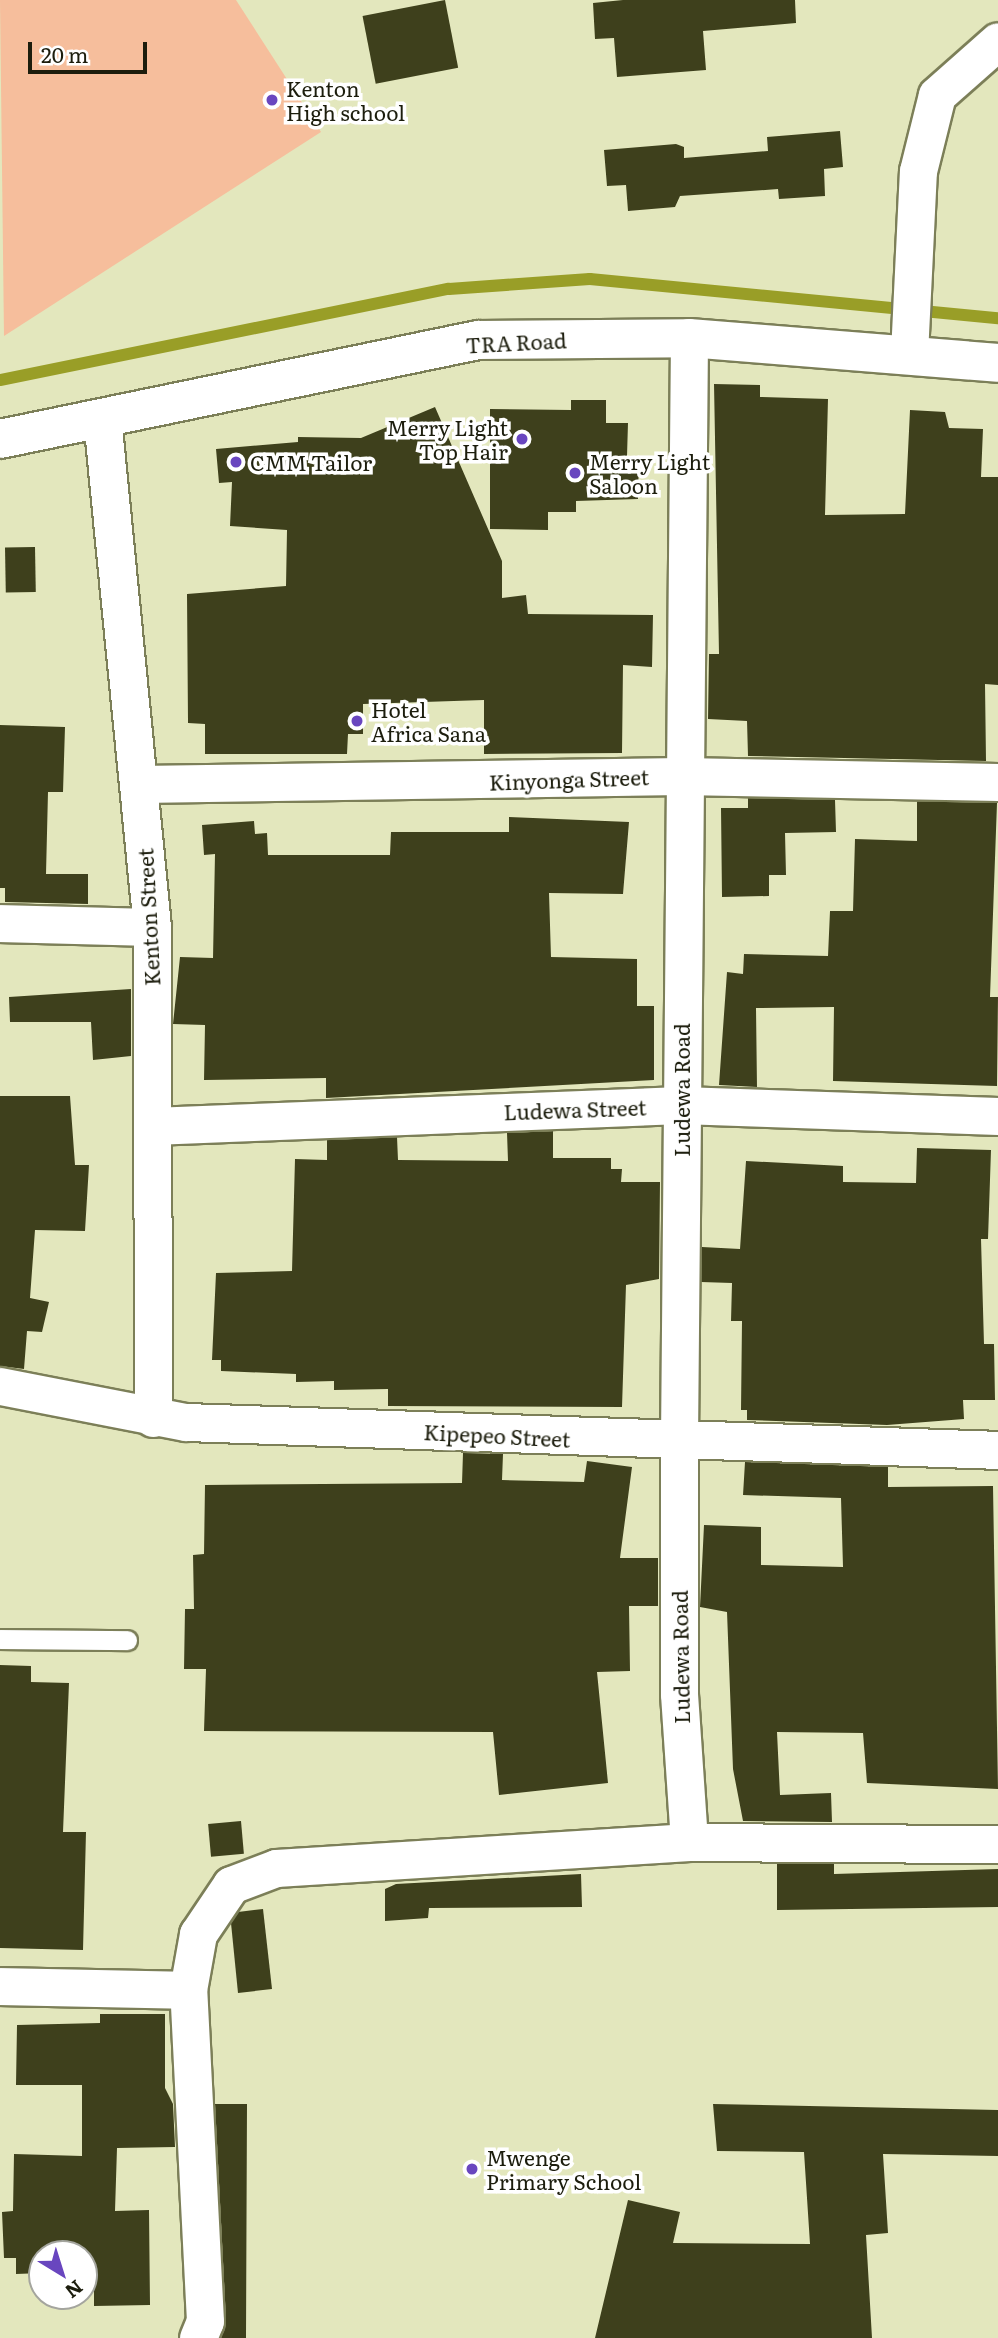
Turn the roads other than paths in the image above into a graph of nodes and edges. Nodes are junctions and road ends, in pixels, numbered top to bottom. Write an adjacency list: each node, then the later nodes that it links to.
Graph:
1 (998, 41): 3 (street)
2 (689, 338): 3 (main road, TRA Road); 5 (main road, TRA Road); 7 (street, Ludewa Road)
3 (909, 354): 4 (main road, TRA Road)
4 (998, 363)
5 (102, 418): 6 (main road, TRA Road); 9 (street, Kenton Street)
6 (0, 439)
7 (682, 776): 8 (street, Kinyonga Street); 9 (street, Kinyonga Street); 12 (street, Ludewa Road)
8 (998, 782)
9 (139, 784): 11 (street, Kenton Street)
10 (0, 923): 11 (street)
11 (152, 927): 14 (street, Kenton Street)
12 (681, 1105): 13 (street, Ludewa Street); 14 (street, Ludewa Street); 17 (street, Ludewa Road)
13 (998, 1116)
14 (152, 1126): 16 (street, Kenton Street)
15 (0, 1386): 16 (street, Kipepeo Street)
16 (153, 1418): 17 (street, Kipepeo Street)
17 (679, 1443): 18 (street, Kipepeo Street); 21 (street, Ludewa Road)
18 (998, 1450)
19 (0, 1639): 20 (lane)
20 (127, 1640)
21 (689, 1842): 22 (street); 24 (street)
22 (998, 1844)
23 (0, 1986): 24 (street)
24 (188, 1990): 25 (street)
25 (198, 2338)

